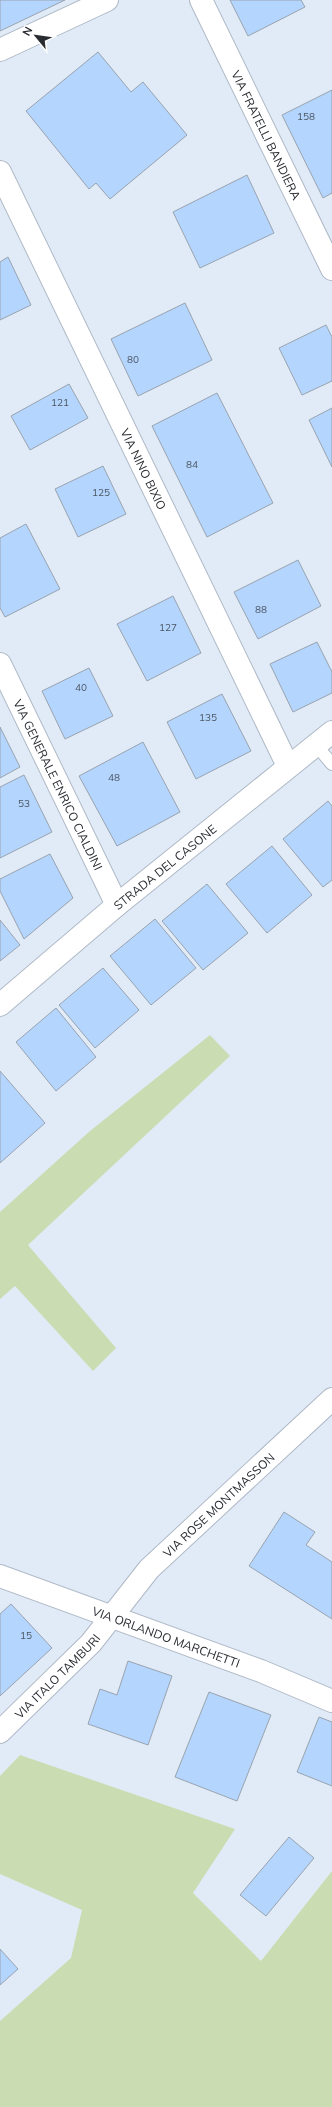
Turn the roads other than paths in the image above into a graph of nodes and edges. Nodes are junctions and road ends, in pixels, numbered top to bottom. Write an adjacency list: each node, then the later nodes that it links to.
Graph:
1 (107, 0): 3 (street)
2 (201, 0): 5 (street, VIA FRATELLI BANDIERA)
3 (0, 50)
4 (0, 172): 9 (street, VIA NINO BIXIO)
5 (332, 269)
6 (0, 664): 10 (street, VIA GENERALE ENRICO CIALDINI)
7 (324, 738): 8 (lane); 9 (street, STRADA DEL CASONE)
8 (332, 764)
9 (288, 766): 10 (street, STRADA DEL CASONE)
10 (117, 905): 11 (street, STRADA DEL CASONE)
11 (0, 1005)
12 (332, 1399): 14 (street, VIA ROSE MONTMASSON)
13 (0, 1576): 14 (street, VIA ORLANDO MARCHETTI)
14 (111, 1616): 15 (street, VIA ORLANDO MARCHETTI); 16 (street, VIA ITALO TAMBURI)
15 (332, 1701)
16 (0, 1732)

